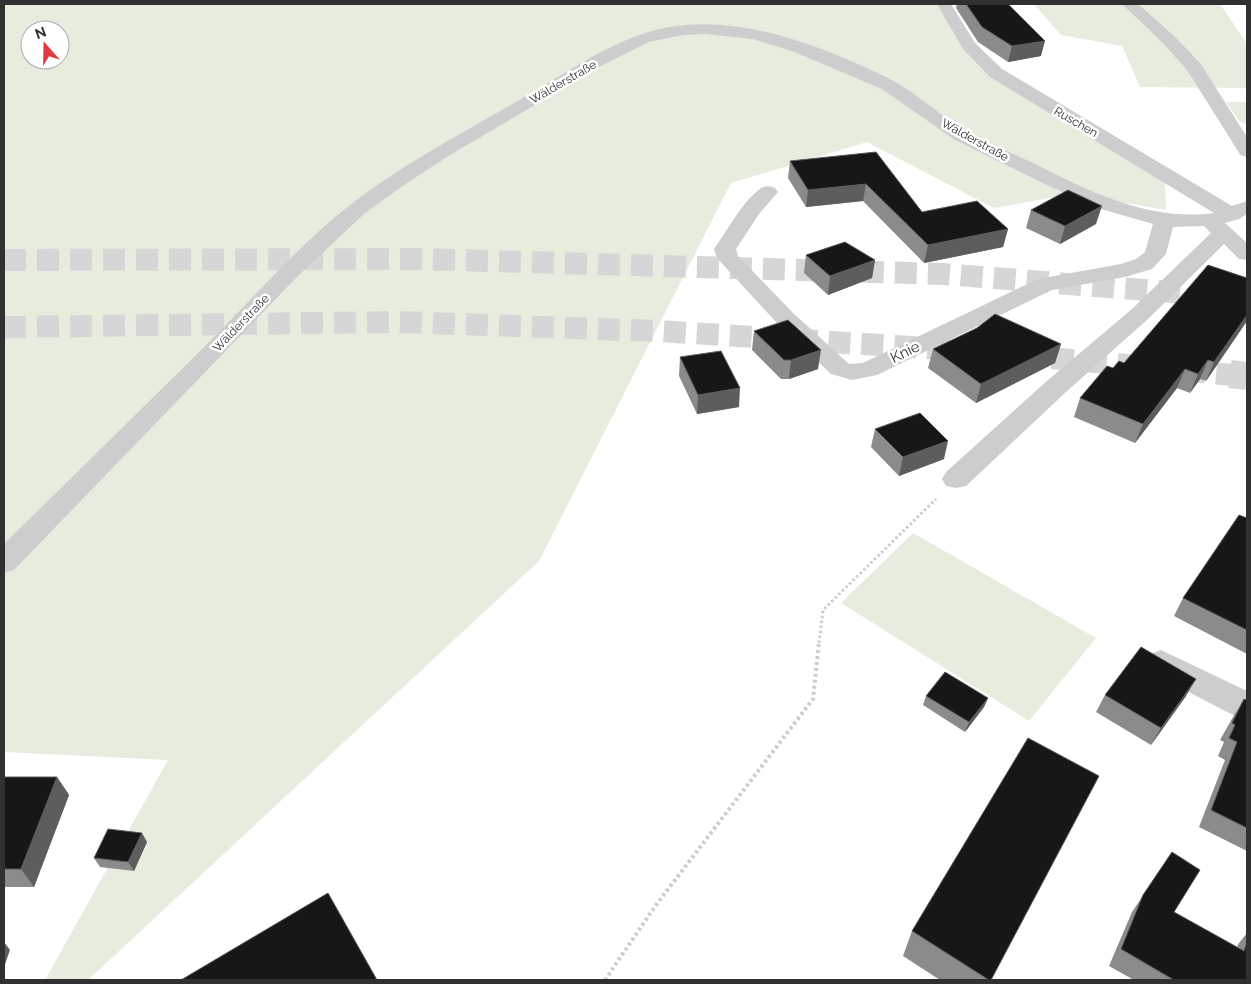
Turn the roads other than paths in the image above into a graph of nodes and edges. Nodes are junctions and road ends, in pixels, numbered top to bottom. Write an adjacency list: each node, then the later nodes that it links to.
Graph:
1 (944, 4): 5 (street, Ruschen)
2 (1129, 4): 3 (street)
3 (1247, 152)
4 (768, 192): 6 (street, Knie)
5 (1228, 218): 6 (street, Wälderstraße); 7 (street); 8 (street)
6 (1164, 220): 9 (street, Wälderstraße)
7 (1247, 254)
8 (956, 479)
9 (4, 562)
10 (1145, 656): 11 (street)
11 (1247, 706)

